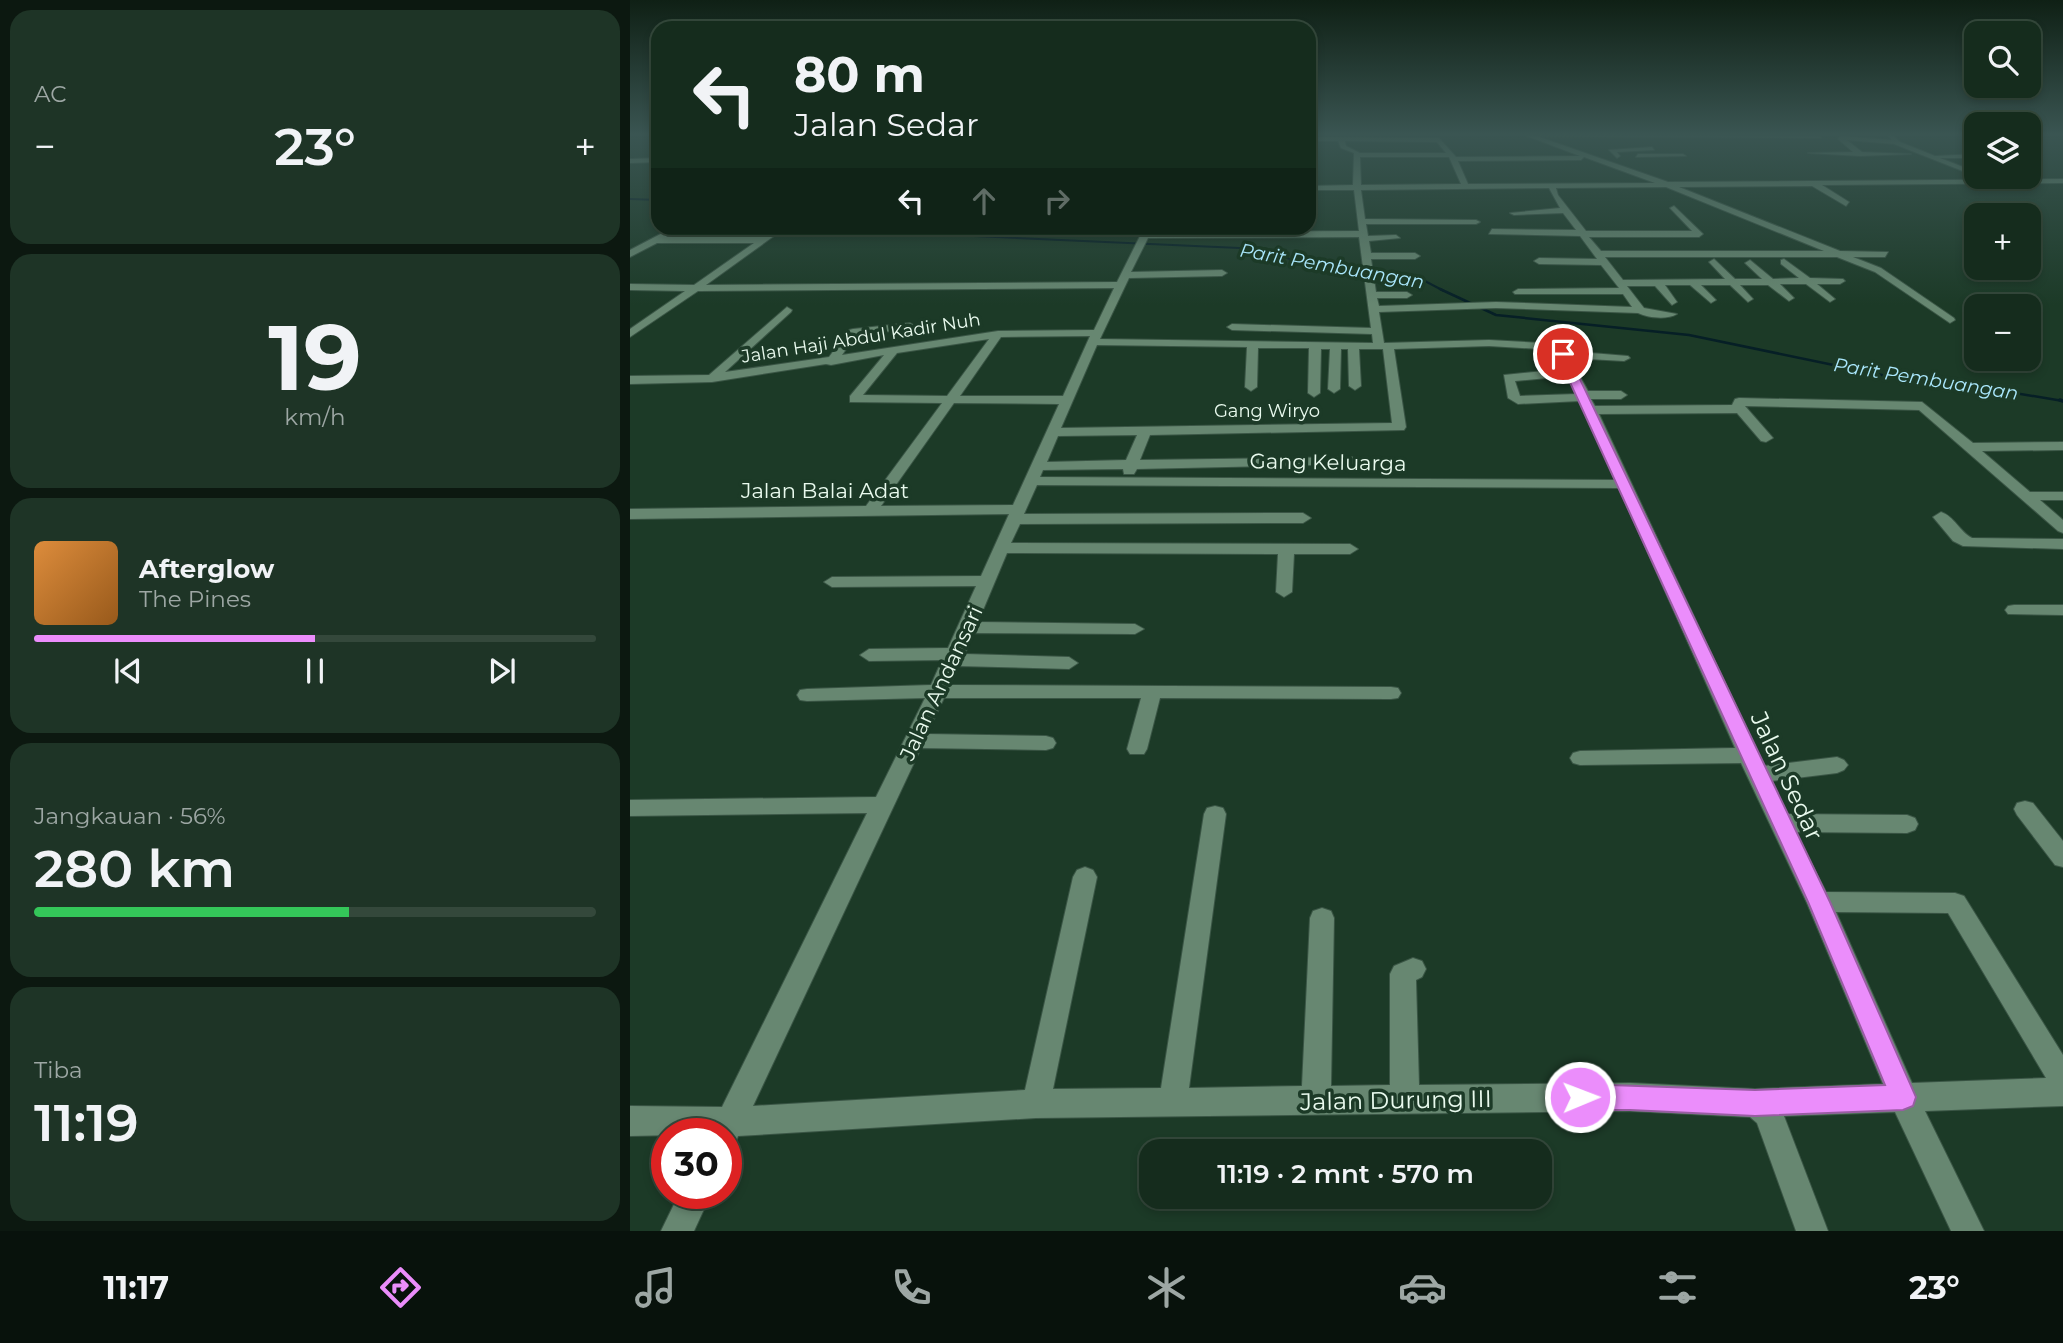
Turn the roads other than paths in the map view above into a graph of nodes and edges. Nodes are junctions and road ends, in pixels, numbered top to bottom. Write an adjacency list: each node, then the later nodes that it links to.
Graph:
1 (1357, 190): 11 (street)
2 (1552, 190): 7 (street)
3 (1681, 190): 30 (street)
4 (1825, 190): 5 (street)
5 (1846, 204)
6 (1674, 208): 16 (street)
7 (1565, 210): 8 (street); 15 (street)
8 (1514, 212)
9 (1476, 222): 11 (street)
10 (1316, 227): 11 (street)
11 (1363, 230): 12 (street); 13 (street); 22 (street); 33 (street)
12 (1403, 230)
13 (1316, 232)
14 (1492, 232): 15 (street)
15 (1583, 233): 16 (street); 29 (street)
16 (1630, 234): 26 (street)
17 (663, 235): 23 (street)
18 (772, 235): 24 (street)
19 (1202, 235): 21 (street)
20 (1273, 235): 25 (street)
21 (1144, 236): 40 (street, Jalan Andansari)
22 (1396, 238)
23 (653, 240): 24 (street); 28 (street)
24 (764, 240): 48 (street)
25 (1271, 245)
26 (1638, 245): 27 (street); 29 (street)
27 (1681, 245)
28 (630, 254)
29 (1598, 254): 30 (street); 32 (street); 35 (street); 49 (street)
30 (1832, 254): 31 (street); 64 (street)
31 (1885, 254)
32 (1566, 255)
33 (1367, 256): 34 (street); 53 (street)
34 (1415, 256)
35 (1539, 261)
36 (1714, 262): 44 (street)
37 (1784, 262): 42 (street)
38 (1750, 263): 41 (street)
39 (1223, 272): 40 (street)
40 (1124, 280): 48 (street); 70 (street, Jalan Andansari)
41 (1769, 281): 42 (street); 44 (street); 54 (street)
42 (1807, 281): 43 (street); 56 (street)
43 (1840, 281)
44 (1732, 282): 45 (street); 55 (street)
45 (1693, 283): 46 (street); 57 (street)
46 (1658, 284): 49 (street); 58 (street)
47 (630, 286): 48 (street)
48 (694, 286): 68 (street)
49 (1624, 287): 51 (street); 62 (street)
50 (1486, 291): 59 (street)
51 (1518, 292)
52 (1407, 295): 53 (street)
53 (1373, 296): 60 (street)
54 (1789, 298)
55 (1748, 299)
56 (1830, 299)
57 (1711, 300)
58 (1672, 302)
59 (1485, 306): 60 (street); 62 (street)
60 (1375, 309): 67 (street)
61 (787, 310): 80 (street)
62 (1640, 310): 63 (street)
63 (1672, 314)
64 (1950, 320)
65 (910, 326): 79 (street)
66 (1232, 327): 67 (street)
67 (1376, 331): 75 (street)
68 (630, 334)
69 (998, 334): 70 (street, Jalan Haji Abdul Kadir Nuh); 76 (street, Jalan Haji Abdul Kadir Nuh); 87 (street)
70 (1095, 338): 71 (street, Jalan Haji Abdul Kadir Nuh); 88 (street, Jalan Andansari)
71 (1253, 345): 72 (street, Jalan Haji Abdul Kadir Nuh); 83 (street)
72 (1315, 346): 73 (street, Jalan Haji Abdul Kadir Nuh); 85 (street)
73 (1336, 346): 74 (street, Jalan Haji Abdul Kadir Nuh); 84 (street)
74 (1353, 346): 75 (street, Jalan Haji Abdul Kadir Nuh); 82 (street)
75 (1383, 346): 77 (street, Jalan Haji Abdul Kadir Nuh); 91 (street, Gang Wiryo)
76 (893, 351): 79 (street, Jalan Haji Abdul Kadir Nuh); 87 (street)
77 (1563, 357): 78 (street); 89 (street, Jalan Sedar); 89 (street)
78 (1624, 358)
79 (831, 362): 80 (street, Jalan Haji Abdul Kadir Nuh)
80 (712, 378): 81 (street, Jalan Haji Abdul Kadir Nuh)
81 (630, 380)
82 (1355, 386)
83 (1251, 387)
84 (1334, 389)
85 (1314, 393)
86 (1622, 395): 89 (street)
87 (953, 399): 88 (street); 104 (street)
88 (1068, 400): 93 (street, Jalan Andansari)
89 (1586, 401): 90 (street); 101 (street, Jalan Sedar)
90 (1740, 408): 94 (street); 96 (street)
91 (1146, 429): 93 (street, Gang Wiryo); 98 (street)
92 (2048, 430): 95 (street)
93 (1053, 432): 99 (street, Jalan Andansari)
94 (1766, 438)
95 (2063, 444): 96 (street)
96 (1972, 447): 102 (street)
97 (1355, 461): 98 (street)
98 (1133, 463): 99 (street); 100 (street)
99 (1034, 473): 100 (street, Gang Keluarga); 106 (street, Jalan Andansari)
100 (1125, 481): 101 (street, Gang Keluarga)
101 (1625, 484): 132 (street, Jalan Sedar)
102 (2026, 496): 103 (street); 109 (street)
103 (2063, 496)
104 (870, 511): 105 (street, Jalan Balai Adat); 106 (street, Jalan Balai Adat)
105 (630, 514)
106 (1019, 514): 108 (street, Jalan Balai Adat); 111 (street, Jalan Andansari)
107 (1941, 517): 110 (street)
108 (1303, 518)
109 (2063, 528)
110 (2063, 544)
111 (1003, 548): 112 (street); 114 (street, Jalan Andansari)
112 (1286, 549): 113 (street); 116 (street)
113 (1350, 549)
114 (987, 581): 115 (street); 119 (street, Jalan Andansari)
115 (832, 583)
116 (1284, 592)
117 (2014, 610): 118 (street)
118 (2063, 610)
119 (967, 627): 120 (street); 122 (street, Jalan Andansari)
120 (1135, 629)
121 (869, 655): 122 (street)
122 (954, 657): 123 (street); 125 (street, Jalan Andansari)
123 (1069, 663)
124 (1152, 691): 125 (street); 126 (street); 130 (street)
125 (937, 693): 127 (street); 128 (street, Jalan Andansari)
126 (1391, 693)
127 (807, 695)
128 (913, 741): 129 (street); 134 (street, Jalan Andansari)
129 (1046, 743)
130 (1137, 749)
131 (1580, 758): 132 (street)
132 (1753, 765): 133 (street); 138 (street, Jalan Sedar)
133 (1837, 765)
134 (883, 805): 135 (street); 153 (street, Jalan Andansari)
135 (630, 808)
136 (2025, 809): 140 (street)
137 (1215, 814): 150 (street)
138 (1779, 823): 139 (street); 142 (street, Jalan Sedar)
139 (1907, 824)
140 (2063, 858)
141 (1085, 877): 152 (street)
142 (1819, 902): 145 (street); 147 (street, Jalan Sedar)
143 (1322, 918): 149 (street)
144 (1413, 969): 148 (street)
145 (2063, 1081)
146 (2063, 1092): 147 (street, Jalan Durung III)
147 (1903, 1097): 151 (street, Jalan Durung III); 160 (street, Jalan Sedar)
148 (1405, 1100): 149 (street, Jalan Durung III); 151 (street, Jalan Durung III)
149 (1316, 1101): 150 (street, Jalan Durung III)
150 (1173, 1102): 152 (street, Jalan Durung III)
151 (1755, 1103): 159 (street)
152 (1036, 1104): 156 (street, Jalan Durung III)
153 (732, 1118)
154 (630, 1121): 155 (street, Jalan Durung III)
155 (651, 1123)
156 (742, 1127)
157 (688, 1209): 158 (street)
158 (677, 1231)
159 (1812, 1231)
160 (1968, 1231)

